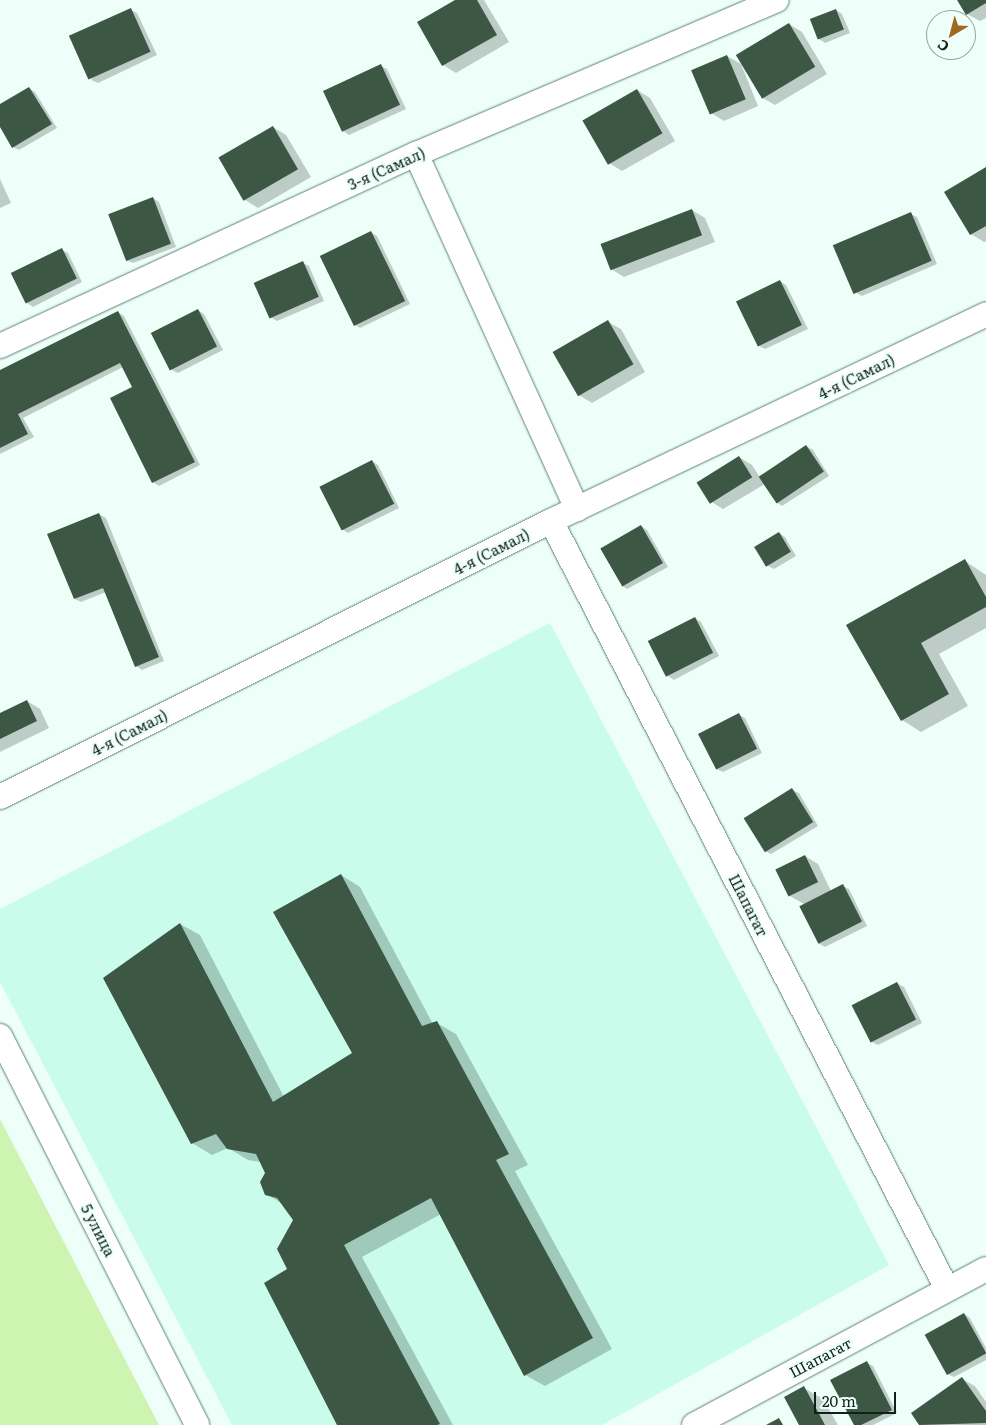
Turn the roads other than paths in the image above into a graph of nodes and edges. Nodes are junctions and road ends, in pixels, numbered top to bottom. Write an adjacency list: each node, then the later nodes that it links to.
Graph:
1 (777, 0): 2 (street, 3-я (Самал))
2 (416, 154): 4 (street, 3-я (Самал)); 5 (street)
3 (986, 314): 5 (street, 4-я (Самал))
4 (0, 346)
5 (577, 509): 6 (street, 4-я (Самал))
6 (551, 521): 7 (street, 4-я (Самал)); 10 (street, Шапагат)
7 (0, 797)
8 (0, 1036): 11 (street, 5 улица)
9 (986, 1269): 10 (street, Шапагат)
10 (947, 1289): 12 (street, Шапагат)
11 (197, 1425)
12 (694, 1425)

